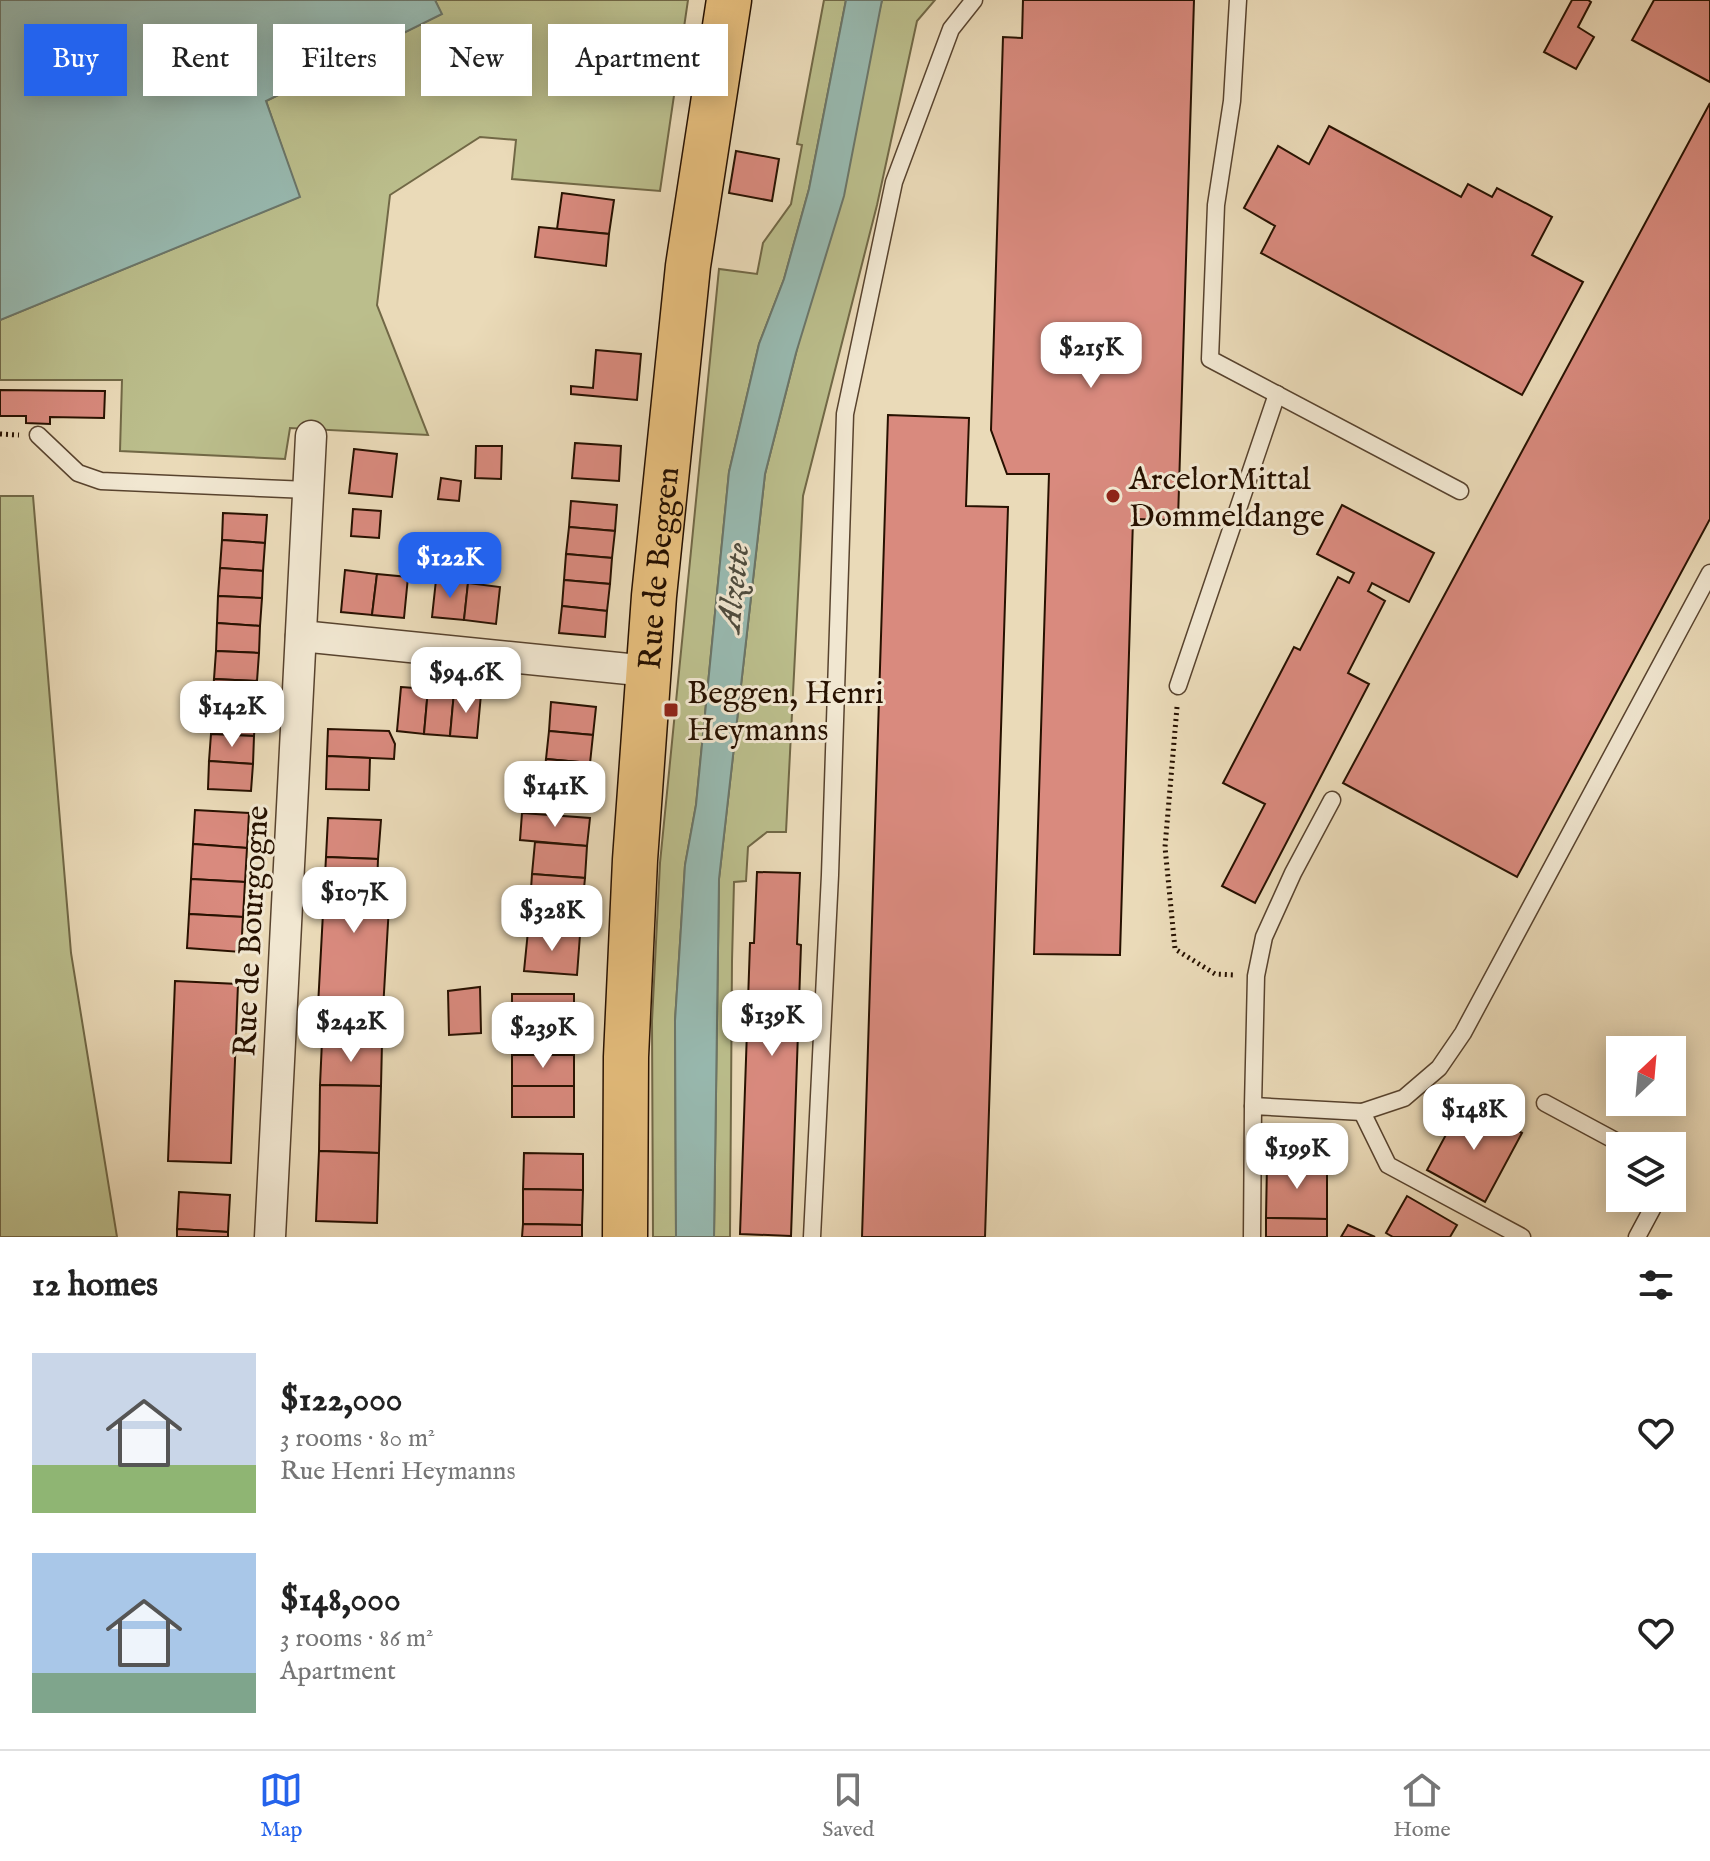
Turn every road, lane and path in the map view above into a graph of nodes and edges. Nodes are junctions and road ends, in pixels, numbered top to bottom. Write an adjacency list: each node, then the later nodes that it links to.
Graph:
1 (729, 0): 11 (main road, Rue de Beggen)
2 (974, 0): 22 (lane)
3 (1238, 0): 4 (lane)
4 (1277, 394): 8 (lane); 12 (lane)
5 (38, 435): 7 (lane)
6 (311, 436): 7 (street, Rue de Bourgogne)
7 (308, 490): 10 (street, Rue de Bourgogne)
8 (1460, 491)
9 (1710, 573): 17 (lane)
10 (301, 636): 11 (street); 20 (street, Rue de Bourgogne)
11 (648, 671): 21 (main road, Rue de Beggen)
12 (1178, 686): 14 (path)
13 (1332, 800): 14 (lane)
14 (1256, 976): 16 (lane)
15 (1545, 1103): 18 (lane)
16 (1253, 1106): 17 (lane); 23 (lane)
17 (1362, 1112): 24 (lane)
18 (1606, 1136)
19 (1650, 1212): 25 (lane)
20 (270, 1237)
21 (625, 1237)
22 (812, 1237)
23 (1252, 1237)
24 (1522, 1237)
25 (1637, 1237)

